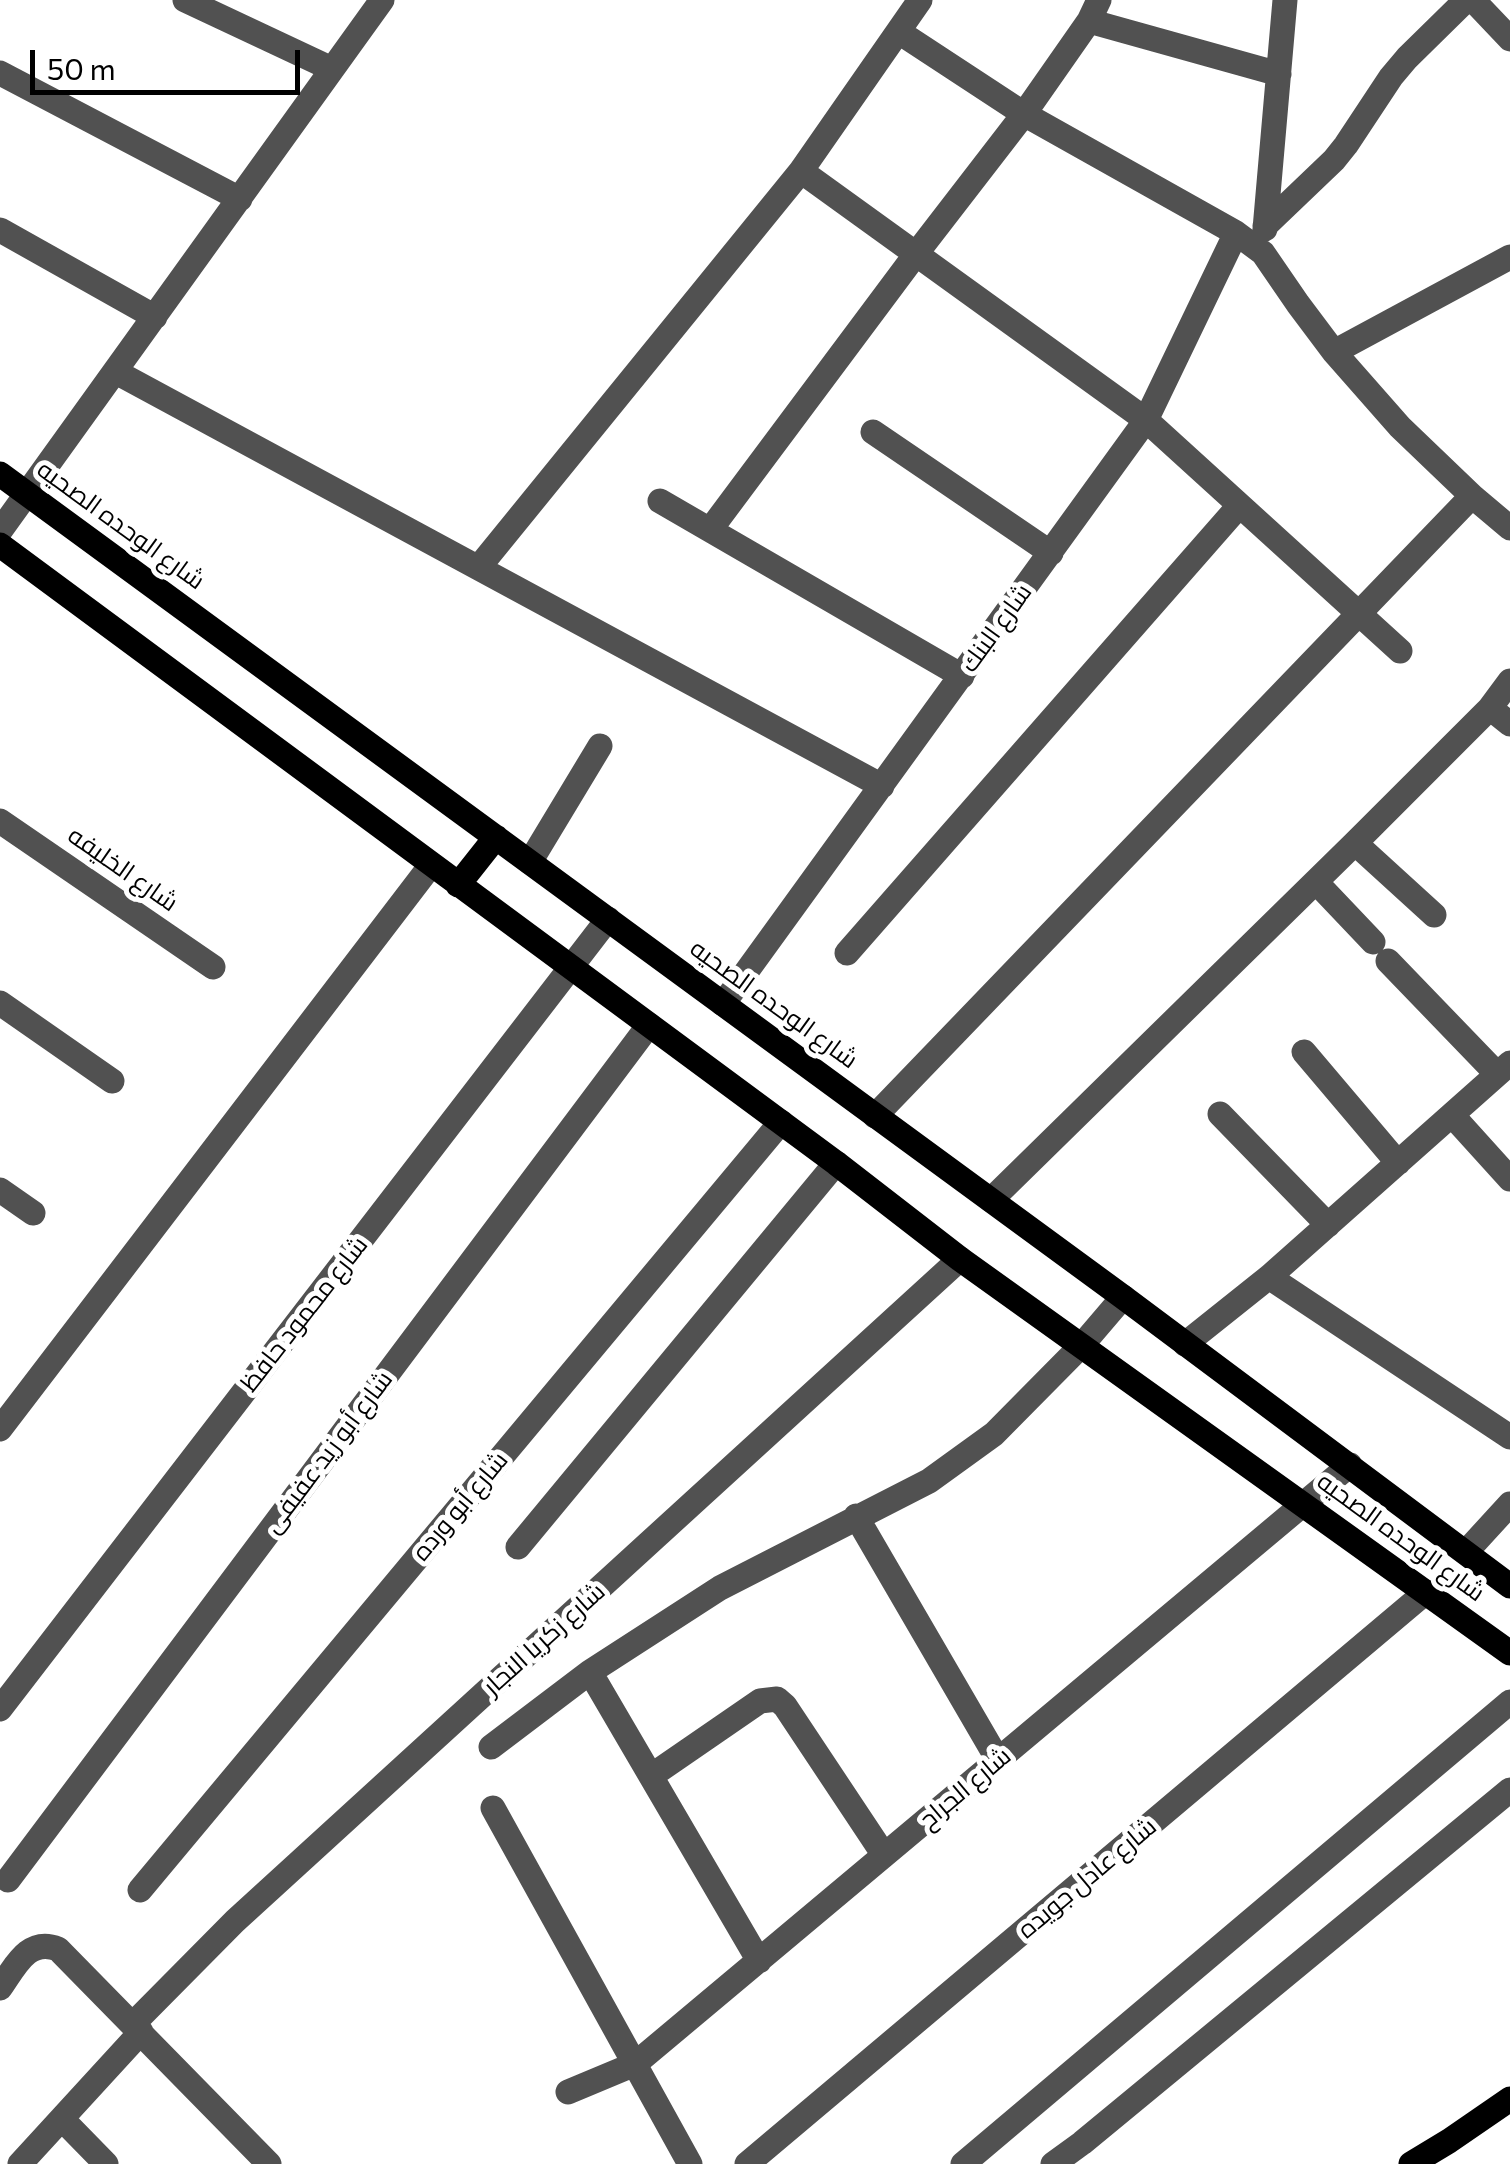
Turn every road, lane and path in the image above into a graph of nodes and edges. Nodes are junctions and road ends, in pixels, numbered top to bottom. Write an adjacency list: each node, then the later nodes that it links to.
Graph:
1 (186, 0): 9 (street)
2 (382, 0): 9 (street)
3 (920, 0): 7 (street)
4 (1285, 0): 11 (street)
5 (1470, 0): 8 (street); 15 (street)
6 (1094, 11): 11 (street); 12 (street)
7 (899, 32): 12 (street); 13 (street)
8 (1510, 39)
9 (332, 70): 14 (street)
10 (0, 73): 14 (street)
11 (1279, 74): 15 (street)
12 (1024, 114): 17 (street); 19 (street)
13 (801, 172): 19 (street); 36 (street)
14 (240, 199): 21 (street)
15 (1266, 226): 18 (street)
16 (0, 230): 21 (street)
17 (1236, 233): 18 (street); 24 (street, شارع البنك)
18 (1263, 253): 22 (street)
19 (916, 254): 24 (street); 32 (street)
20 (1510, 257): 22 (street)
21 (156, 317): 23 (street)
22 (1334, 352): 28 (street)
23 (116, 372): 27 (street); 36 (street)
24 (1146, 420): 30 (street); 35 (street, شارع البنك)
25 (873, 432): 35 (street)
26 (0, 474): 27 (main road, شارع الوحده الصحيه)
27 (28, 494): 33 (street); 45 (main road, شارع الوحده الصحيه)
28 (1472, 496): 31 (street); 37 (street)
29 (660, 501): 32 (street)
30 (1239, 506): 37 (street); 53 (street)
31 (1510, 528)
32 (710, 530): 39 (street)
33 (0, 531)
34 (0, 546): 48 (main road, شارع الوحده الصحيه)
35 (1051, 553): 39 (street, شارع البنك)
36 (479, 568): 43 (street)
37 (1359, 614): 38 (street); 64 (street)
38 (1400, 651)
39 (962, 676): 43 (street, شارع البنك)
40 (1510, 680): 41 (street)
41 (1500, 716): 46 (street)
42 (600, 746): 47 (street)
43 (882, 786): 57 (street, شارع البنك)
44 (0, 821): 54 (street, شارع الخليفه)
45 (496, 838): 47 (main road, شارع الوحده الصحيه); 50 (main road)
46 (1355, 843): 49 (street); 51 (street)
47 (530, 862): 52 (main road, شارع الوحده الصحيه)
48 (431, 865): 50 (main road, شارع الوحده الصحيه); 78 (street)
49 (1316, 882): 60 (street); 70 (street)
50 (458, 885): 55 (main road, شارع الوحده الصحيه)
51 (1434, 915)
52 (608, 919): 55 (street, شارع محمود حافظ); 57 (main road, شارع الوحده الصحيه)
53 (848, 953)
54 (212, 967)
55 (570, 968): 58 (main road, شارع الوحده الصحيه); 91 (street, شارع محمود حافظ)
56 (0, 1003): 61 (street)
57 (723, 1004): 64 (main road, شارع الوحده الصحيه)
58 (649, 1025): 65 (main road, شارع الوحده الصحيه); 98 (street, شارع أبو زيد عفيفى)
59 (1304, 1052): 67 (street)
60 (1504, 1068): 63 (street)
61 (112, 1081)
62 (1220, 1114): 72 (street)
63 (1452, 1115): 67 (street); 68 (street)
64 (875, 1116): 70 (main road, شارع الوحده الصحيه)
65 (781, 1122): 66 (main road, شارع الوحده الصحيه); 99 (street, شارع أبو ورده)
66 (836, 1163): 73 (main road, شارع الوحده الصحيه); 84 (street)
67 (1398, 1163): 72 (street)
68 (1510, 1179)
69 (0, 1190): 71 (street)
70 (990, 1200): 75 (main road, شارع الوحده الصحيه)
71 (34, 1212)
72 (1328, 1225): 74 (street)
73 (960, 1259): 77 (main road, شارع الوحده الصحيه); 102 (street, شارع زكريا النجار)
74 (1270, 1277): 76 (street); 79 (street)
75 (1123, 1298): 76 (main road, شارع الوحده الصحيه); 77 (street)
76 (1185, 1344): 80 (main road, شارع الوحده الصحيه)
77 (1082, 1345): 81 (main road, شارع الوحده الصحيه); 83 (street)
78 (0, 1429)
79 (1510, 1437)
80 (1350, 1465): 81 (street, شارع الجراح); 85 (main road, شارع الوحده الصحيه)
81 (1306, 1504): 87 (main road, شارع الوحده الصحيه); 93 (street, شارع الجراح)
82 (1510, 1504): 85 (street)
83 (856, 1516): 89 (street); 93 (street)
84 (518, 1546)
85 (1466, 1552): 86 (main road, شارع الوحده الصحيه)
86 (1510, 1586)
87 (1426, 1592): 88 (main road, شارع الوحده الصحيه); 111 (street, شارع عادل جويده)
88 (1510, 1653)
89 (590, 1672): 92 (street); 94 (street)
90 (1510, 1702): 112 (street)
91 (0, 1708)
92 (491, 1747)
93 (998, 1760): 97 (street, شارع الجراح)
94 (651, 1776): 97 (street); 100 (street)
95 (1510, 1790): 113 (street)
96 (494, 1808): 103 (street)
97 (884, 1855): 100 (street, شارع الجراح)
98 (8, 1880)
99 (140, 1890)
100 (759, 1961): 103 (street, شارع الجراح)
101 (0, 1988): 102 (street)
102 (137, 2028): 106 (street, شارع زكريا النجار); 109 (street)
103 (635, 2064): 104 (street, شارع الجراح); 110 (street)
104 (568, 2092)
105 (1510, 2099): 114 (main road)
106 (62, 2119): 107 (street, شارع زكريا النجار); 108 (street)
107 (20, 2164)
108 (106, 2164)
109 (269, 2164)
110 (690, 2164)
111 (748, 2164)
112 (963, 2164)
113 (1053, 2164)
114 (1411, 2164)

